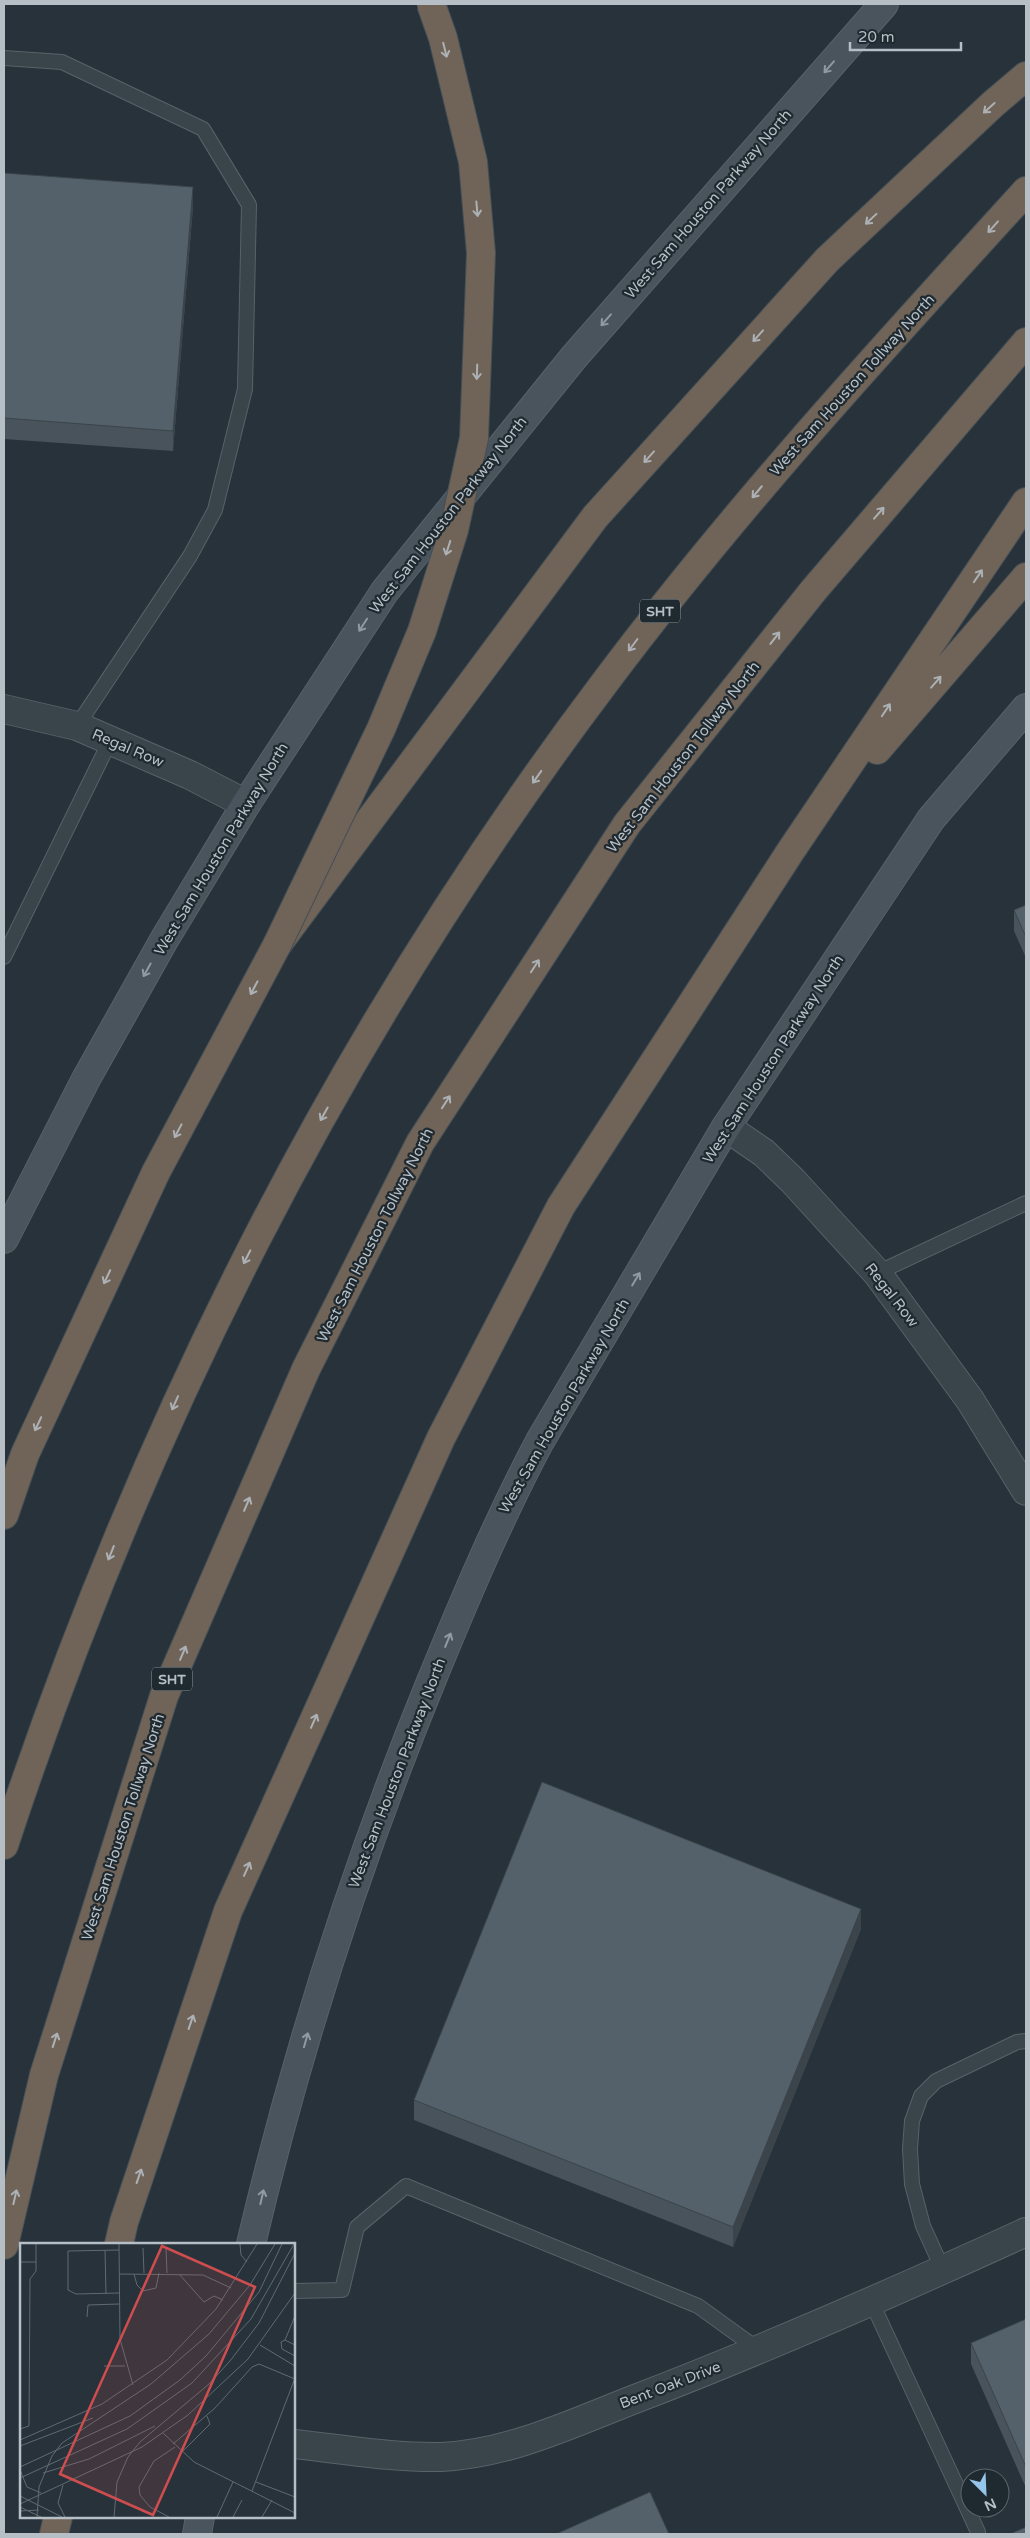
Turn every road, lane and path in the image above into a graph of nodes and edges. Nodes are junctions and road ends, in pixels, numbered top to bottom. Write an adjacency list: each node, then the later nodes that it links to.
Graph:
1 (431, 4): 15 (highway, one-way to 15, bridge)
2 (884, 4): 13 (main road, West Sam Houston Parkway North, one-way to 13)
3 (4, 58): 11 (lane)
4 (1026, 76): 15 (highway, one-way to 15, bridge)
5 (1026, 191): 23 (highway, West Sam Houston Tollway North / SHT, one-way to 23)
6 (1026, 342): 28 (highway, West Sam Houston Tollway North / SHT, one-way to 6)
7 (1026, 502): 14 (highway, one-way to 7)
8 (1026, 577): 14 (highway, one-way to 8)
9 (4, 708): 11 (street, Regal Row)
10 (1026, 708): 17 (main road, West Sam Houston Parkway North)
11 (77, 726): 12 (street, Regal Row)
12 (110, 741): 13 (street, Regal Row); 16 (lane)
13 (246, 804): 19 (main road, West Sam Houston Parkway North, one-way to 19)
14 (790, 852): 26 (highway, one-way to 14)
15 (277, 945): 22 (highway, one-way to 22)
16 (4, 957)
17 (726, 1127): 20 (street, Regal Row); 27 (main road, West Sam Houston Parkway North, one-way to 17)
18 (1026, 1203): 20 (lane)
19 (4, 1239)
20 (877, 1273): 21 (street, Regal Row)
21 (1026, 1491)
22 (4, 1515)
23 (4, 1845)
24 (1026, 2041): 29 (lane)
25 (1026, 2232): 29 (street, Bent Oak Drive)
26 (121, 2233)
27 (251, 2243)
28 (4, 2245)
29 (943, 2270): 31 (street, Bent Oak Drive)
30 (295, 2291): 32 (lane)
31 (872, 2303): 32 (street, Bent Oak Drive); 36 (lane)
32 (759, 2350): 33 (street, Bent Oak Drive)
33 (295, 2444)
34 (58, 2518): 37 (highway)
35 (200, 2518): 38 (main road)
36 (978, 2532)
37 (54, 2534)
38 (197, 2534)

